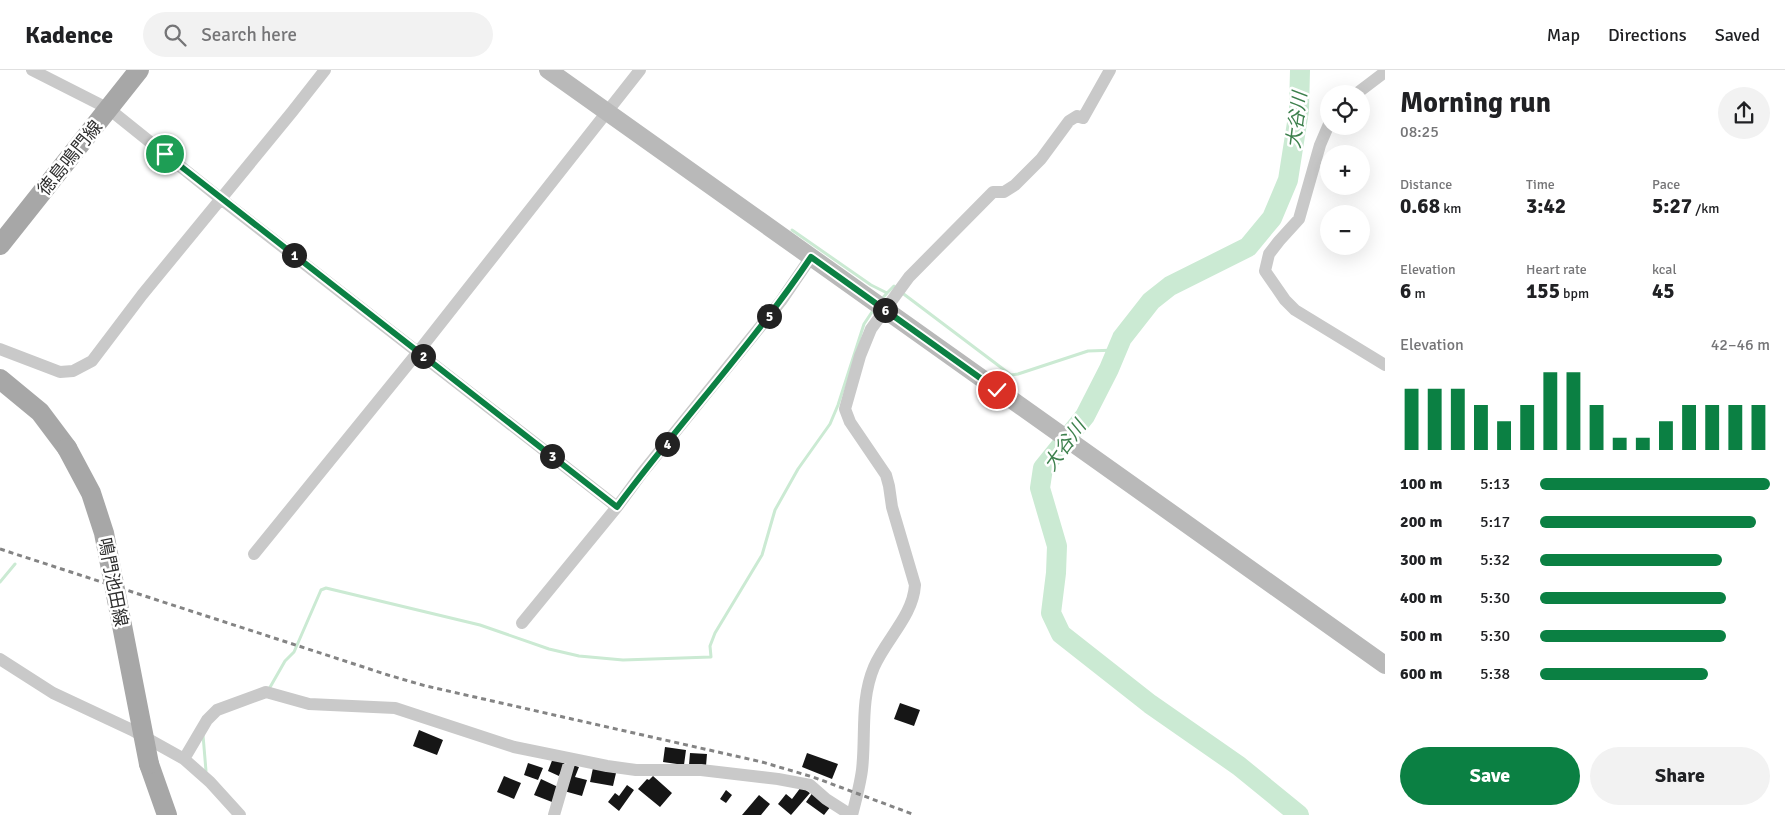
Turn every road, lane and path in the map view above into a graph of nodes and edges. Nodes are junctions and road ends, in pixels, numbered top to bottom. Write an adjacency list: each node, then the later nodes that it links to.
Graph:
1 (32, 70): 9 (street)
2 (139, 70): 9 (main road, 徳島鳴門線)
3 (325, 70): 12 (street)
4 (548, 70): 10 (street)
5 (640, 70): 10 (street)
6 (1110, 70): 15 (street)
7 (1385, 72): 8 (street)
8 (1368, 85)
9 (109, 109): 12 (street); 13 (main road, 徳島鳴門線)
10 (607, 112): 14 (street); 17 (street)
11 (1324, 135): 18 (street)
12 (221, 199): 16 (street); 17 (street)
13 (0, 245)
14 (811, 257): 15 (street); 20 (street)
15 (879, 306): 24 (street); 30 (street)
16 (0, 349)
17 (418, 352): 20 (street); 21 (street)
18 (1385, 364)
19 (0, 379): 27 (main road, 鳴門池田線, bridge)
20 (617, 507): 22 (street)
21 (254, 554)
22 (522, 623)
23 (0, 659): 25 (street)
24 (1385, 665)
25 (184, 759): 26 (street); 28 (street)
26 (570, 760): 29 (street); 30 (street)
27 (167, 815)
28 (240, 815)
29 (554, 815)
30 (852, 815)

